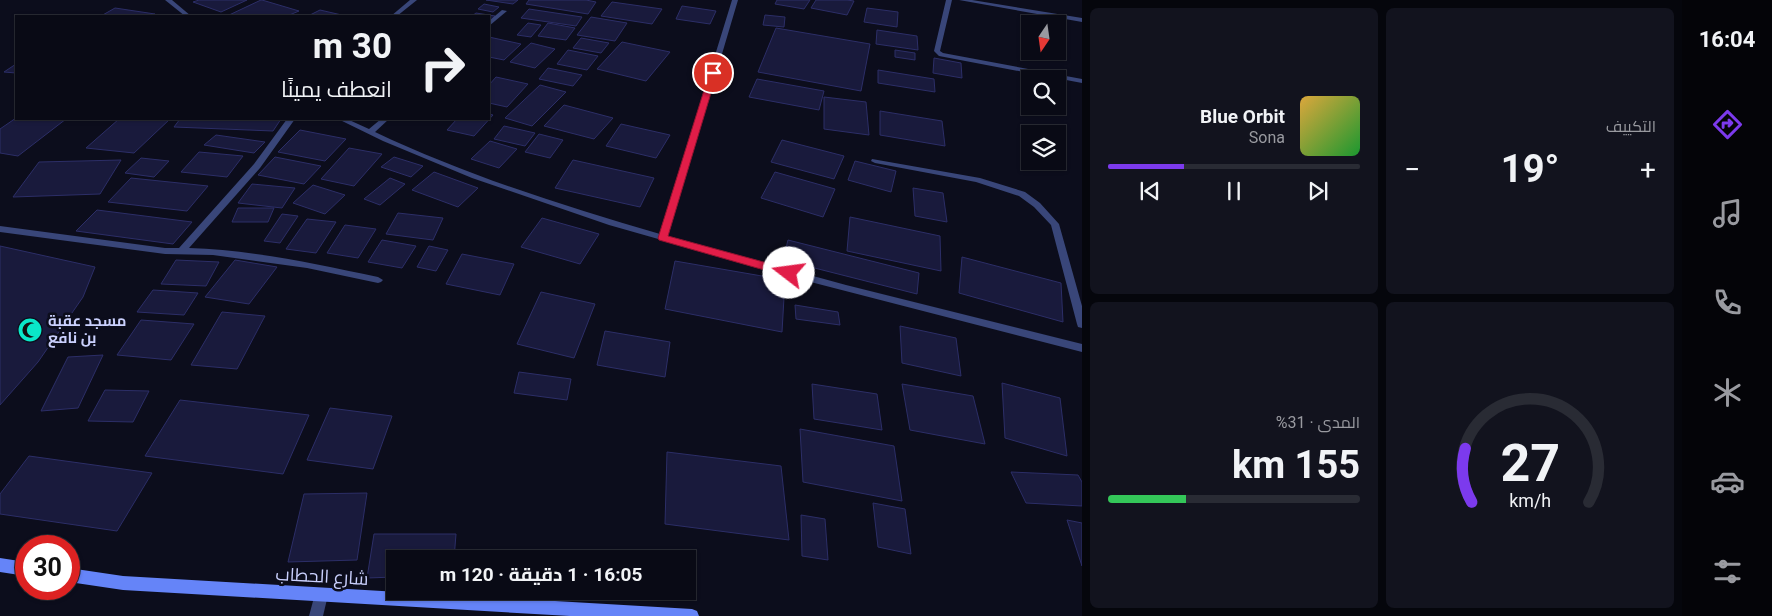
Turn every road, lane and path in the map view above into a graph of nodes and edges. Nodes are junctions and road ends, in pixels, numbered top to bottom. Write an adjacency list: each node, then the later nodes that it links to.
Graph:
1 (168, 0): 7 (street)
2 (414, 0): 8 (street)
3 (735, 0): 18 (street)
4 (949, 0): 11 (street)
5 (962, 0): 9 (street)
6 (504, 11): 10 (street)
7 (187, 15)
8 (395, 15)
9 (1082, 20)
10 (490, 23)
11 (1082, 80)
12 (290, 120): 19 (street)
13 (344, 120): 15 (street)
14 (383, 120): 15 (street)
15 (370, 132): 18 (street)
16 (875, 161): 21 (street)
17 (0, 229): 19 (street)
18 (663, 238): 22 (street)
19 (182, 252): 20 (street)
20 (378, 280)
21 (1082, 324)
22 (1082, 348)
23 (0, 565): 24 (street)
24 (15, 567)
25 (80, 577): 26 (street, شارع الحطاب)
26 (321, 595): 27 (street); 28 (street, شارع الحطاب)
27 (316, 616)
28 (692, 616)

